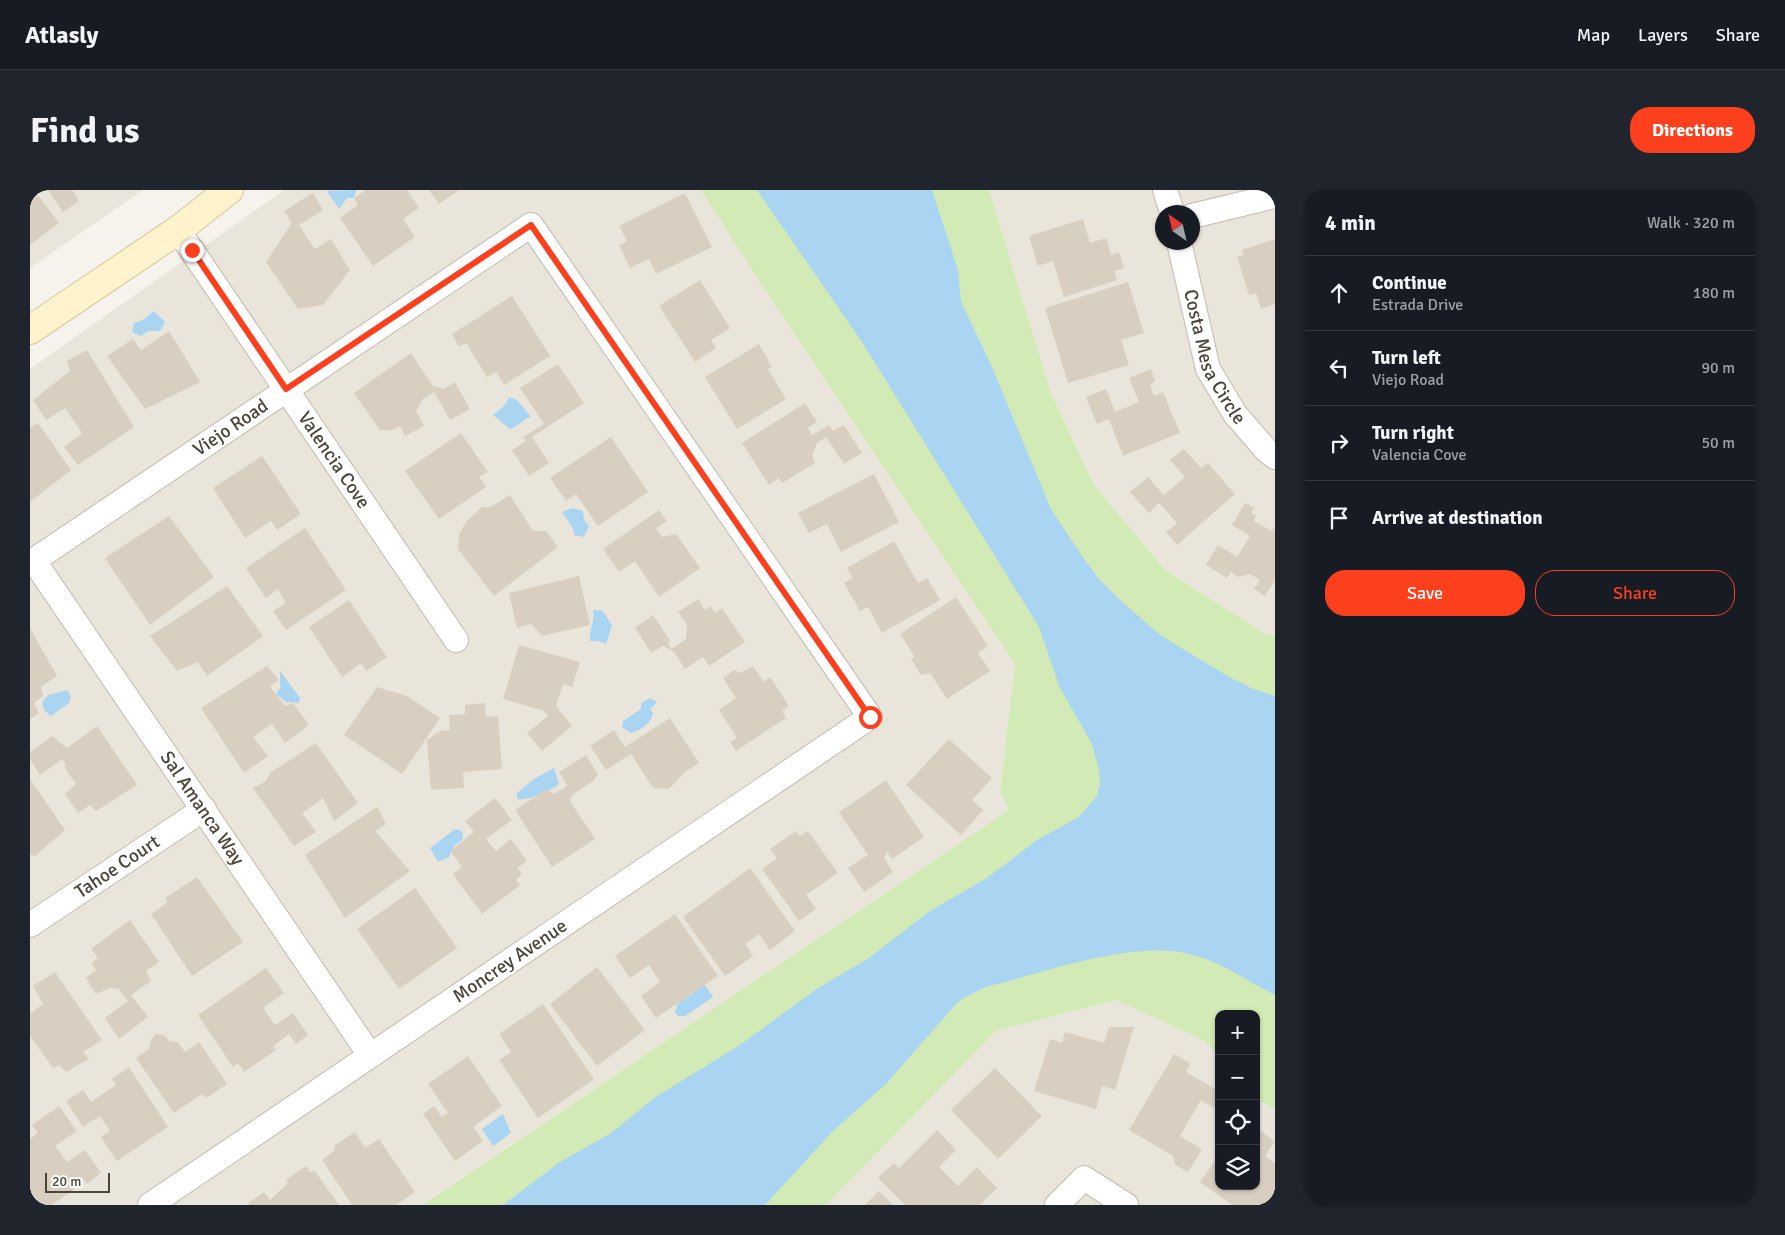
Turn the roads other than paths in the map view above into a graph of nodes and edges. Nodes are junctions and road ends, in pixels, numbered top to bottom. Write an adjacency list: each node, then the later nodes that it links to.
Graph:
1 (229, 190): 6 (street)
2 (1165, 190): 4 (street)
3 (1275, 196): 5 (street)
4 (1170, 205)
5 (1200, 214)
6 (178, 230): 8 (street); 9 (street, Valencia Cove)
7 (1181, 250): 10 (street, Costa Mesa Circle)
8 (30, 330)
9 (286, 389): 11 (street, Viejo Road); 12 (street, Valencia Cove); 13 (street, Viejo Road)
10 (1275, 457)
11 (32, 562): 14 (street, Sal Amanca Way)
12 (456, 640)
13 (870, 717): 16 (street, Moncrey Avenue)
14 (204, 809): 15 (street, Tahoe Court); 16 (street, Sal Amanca Way)
15 (30, 925)
16 (370, 1055): 17 (street, Moncrey Avenue)
17 (150, 1205)
18 (1057, 1205): 19 (street)
19 (1126, 1205)

